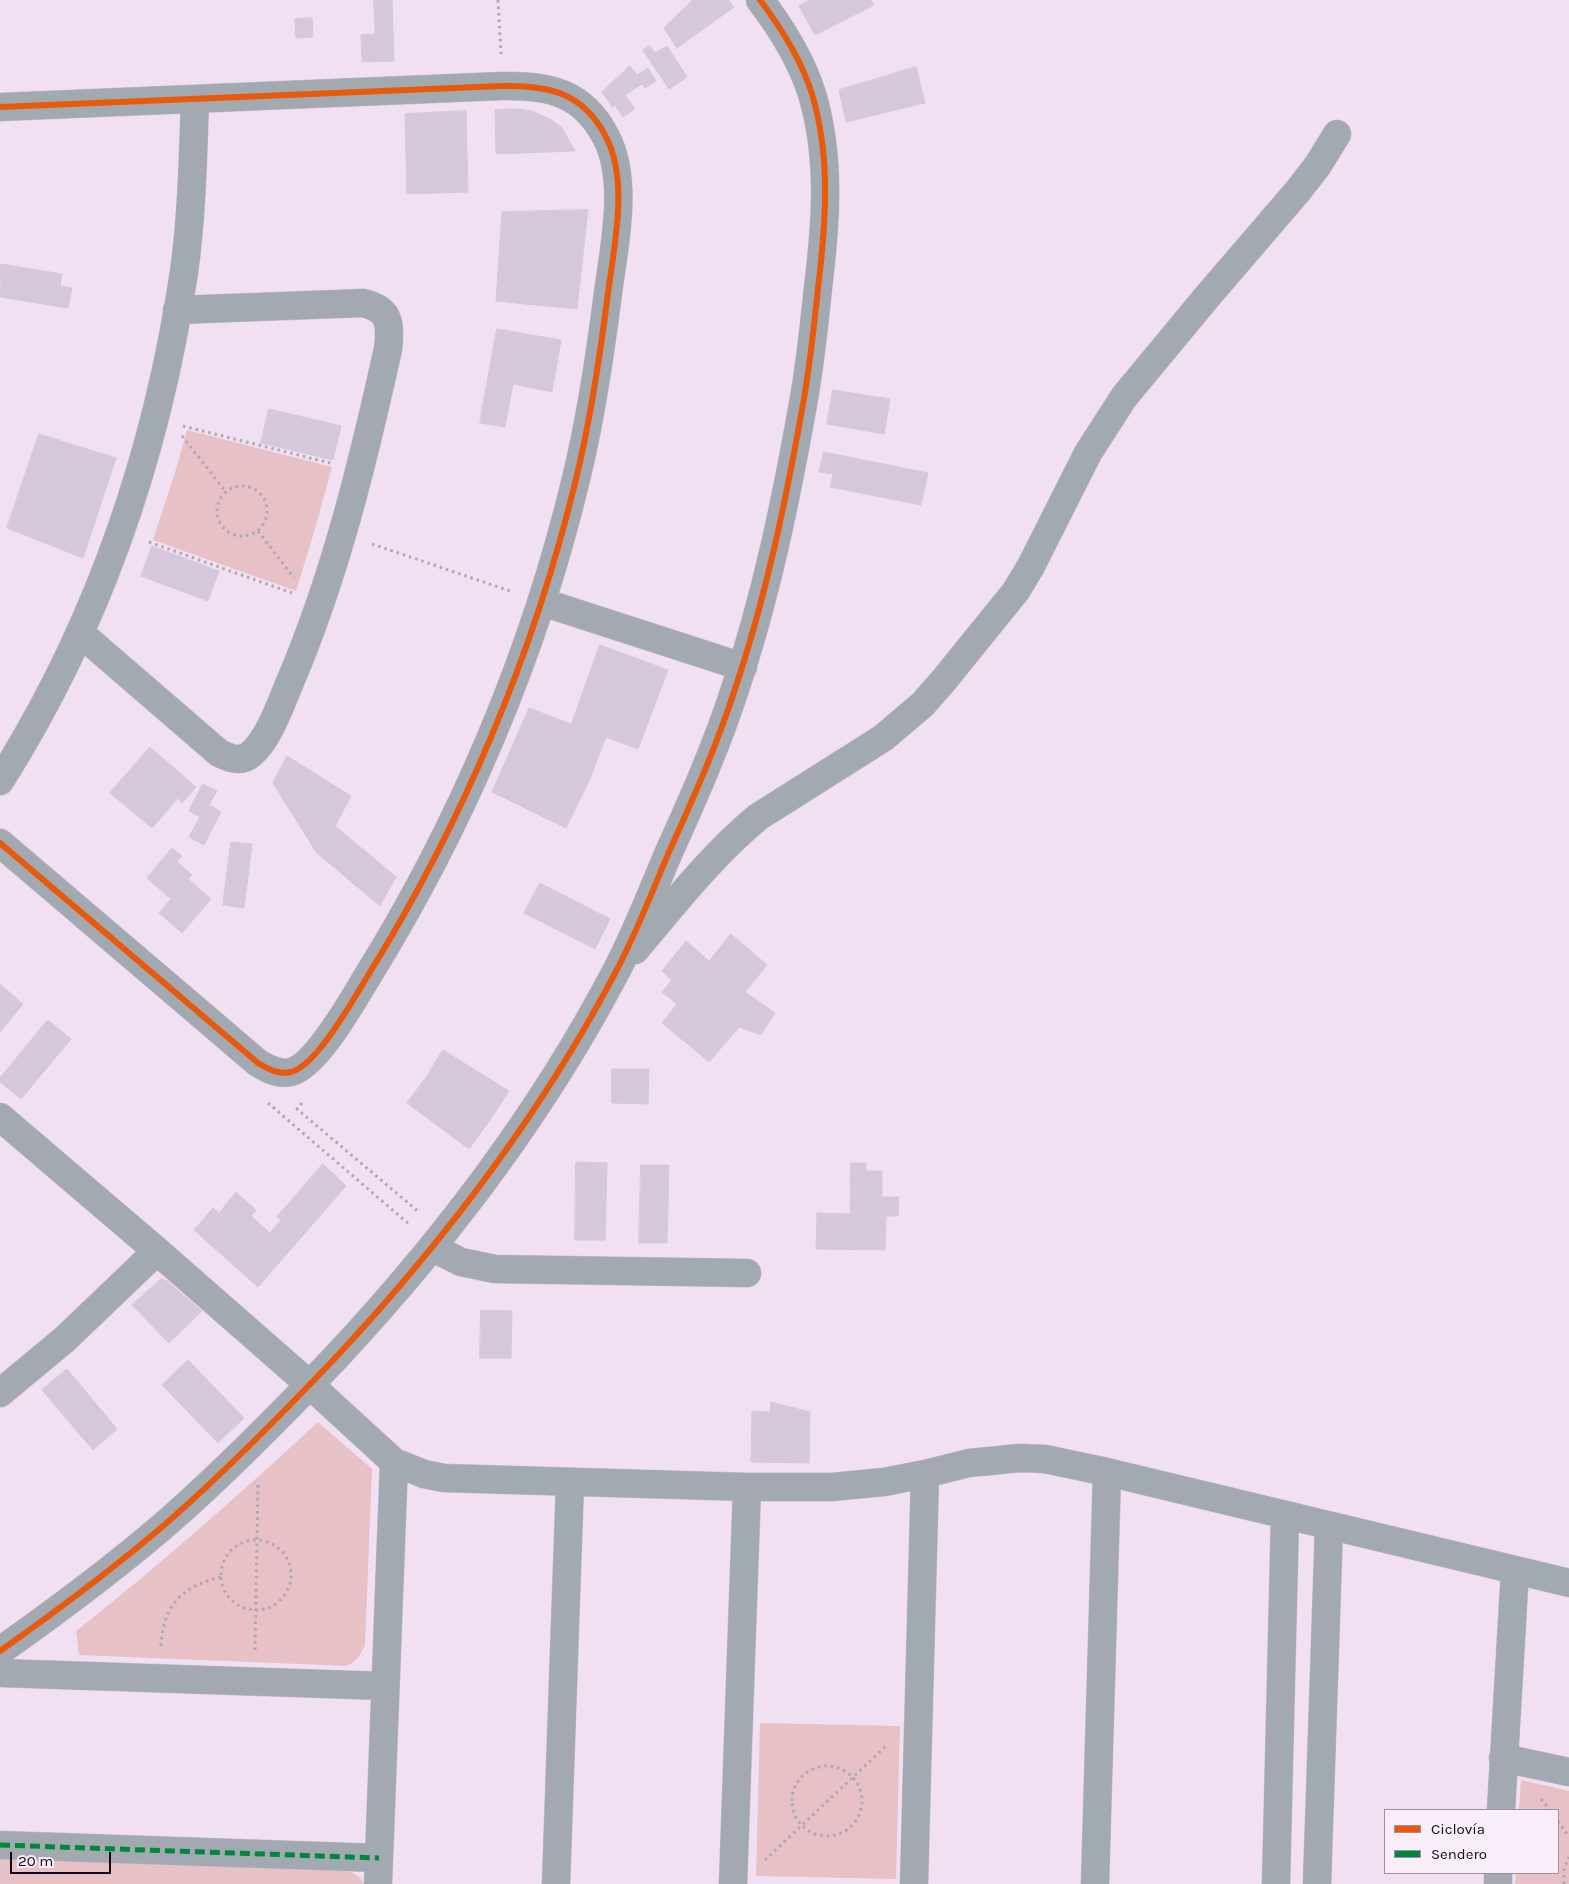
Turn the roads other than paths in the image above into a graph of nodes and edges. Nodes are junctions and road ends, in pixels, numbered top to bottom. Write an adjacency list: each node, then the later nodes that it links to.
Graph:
1 (760, 0): 8 (street)
2 (195, 99): 3 (street); 5 (street); 6 (street)
3 (0, 107)
4 (1337, 134): 11 (street)
5 (177, 310): 7 (street); 7 (street)
6 (542, 602): 8 (street); 10 (street)
7 (80, 633): 9 (street)
8 (742, 667): 11 (street)
9 (0, 781)
10 (0, 843)
11 (615, 974): 13 (street)
12 (0, 1117): 14 (street)
13 (433, 1248): 15 (street); 16 (street)
14 (157, 1251): 16 (street); 17 (street)
15 (747, 1273)
16 (310, 1385): 18 (street); 27 (street)
17 (0, 1393)
18 (394, 1462): 21 (street); 29 (street)
19 (1107, 1472): 20 (street); 23 (street); 38 (street)
20 (925, 1474): 22 (street); 37 (street)
21 (570, 1482): 22 (street); 35 (street)
22 (748, 1488): 36 (street)
23 (1285, 1516): 24 (street); 39 (street)
24 (1329, 1526): 25 (street); 40 (street)
25 (1515, 1571): 26 (street); 30 (street)
26 (1569, 1583)
27 (0, 1651)
28 (0, 1673): 29 (street)
29 (386, 1686): 34 (street)
30 (1503, 1758): 31 (street); 32 (street)
31 (1569, 1772)
32 (1501, 1809)
33 (0, 1845): 34 (street)
34 (378, 1871)
35 (556, 1884)
36 (732, 1884)
37 (914, 1884)
38 (1095, 1884)
39 (1276, 1884)
40 (1317, 1884)

